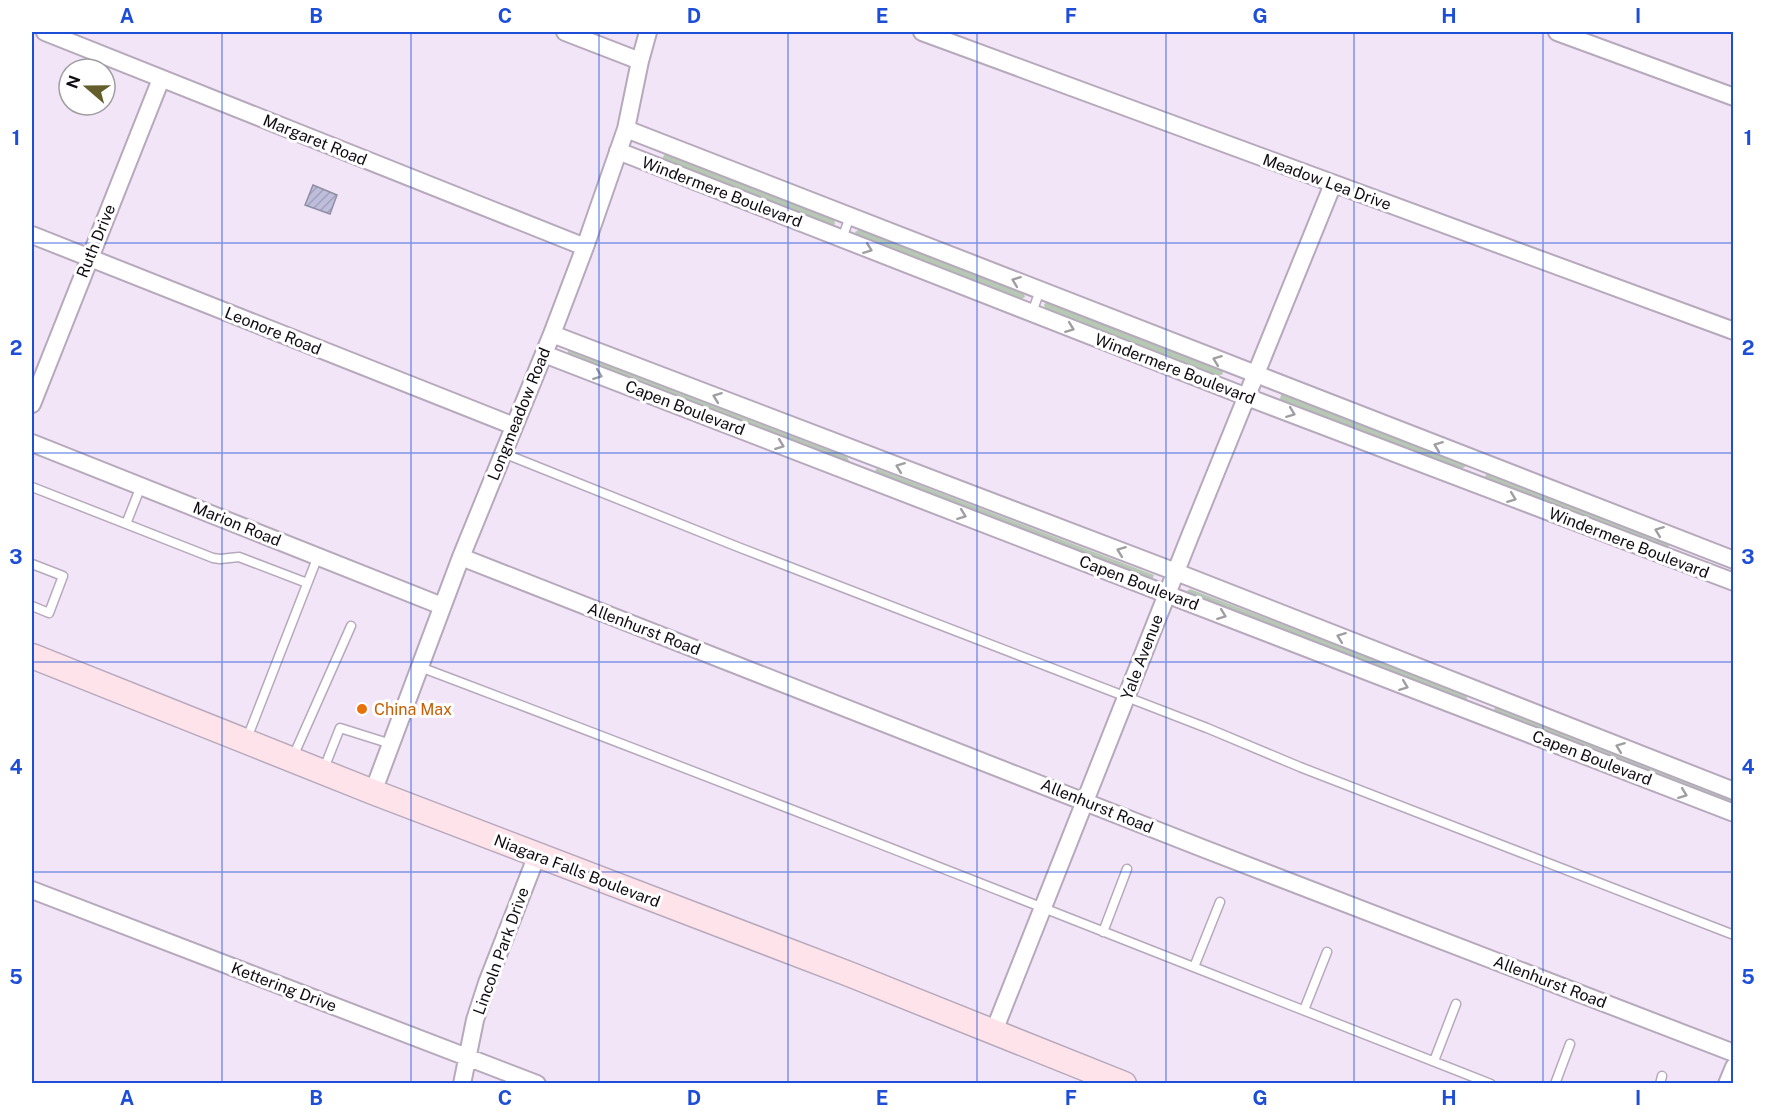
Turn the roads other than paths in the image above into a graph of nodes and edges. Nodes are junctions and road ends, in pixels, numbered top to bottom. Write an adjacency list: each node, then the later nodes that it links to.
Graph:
1 (45, 32): 7 (street, Margaret Road)
2 (565, 32): 6 (street)
3 (648, 32): 6 (street, Longmeadow Road)
4 (922, 32): 11 (street, Meadow Lea Drive)
5 (1557, 32): 8 (street)
6 (640, 61): 9 (street, Longmeadow Road)
7 (161, 79): 15 (street, Margaret Road); 16 (street, Ruth Drive)
8 (1734, 97)
9 (626, 129): 10 (street, Longmeadow Road); 12 (street, Windermere Boulevard)
10 (618, 152): 14 (street, Windermere Boulevard); 15 (street, Longmeadow Road)
11 (1333, 184): 19 (street, Meadow Lea Drive); 22 (street, Yale Avenue)
12 (850, 216): 14 (lane); 17 (street, Windermere Boulevard, one-way to 12)
13 (32, 235): 16 (street, Leonore Road)
14 (842, 239): 18 (street, Windermere Boulevard, one-way to 18)
15 (585, 248): 20 (street, Longmeadow Road)
16 (90, 258): 24 (street, Ruth Drive); 25 (street, Leonore Road)
17 (1040, 290): 18 (lane); 22 (street, Windermere Boulevard, one-way to 17)
18 (1032, 313): 23 (street, Windermere Boulevard, one-way to 23)
19 (1734, 331)
20 (552, 334): 21 (street, Longmeadow Road); 28 (street, Capen Boulevard, one-way to 20)
21 (544, 354): 25 (street, Longmeadow Road); 30 (street, Capen Boulevard, one-way to 30)
22 (1256, 375): 23 (street, Yale Avenue); 29 (street, Windermere Boulevard, one-way to 22)
23 (1247, 397): 31 (street, Windermere Boulevard, one-way to 31); 41 (street, Yale Avenue)
24 (32, 404)
25 (514, 426): 27 (street, Longmeadow Road)
26 (32, 443): 32 (street, Marion Road)
27 (503, 453): 37 (street, Longmeadow Road); 51 (lane)
28 (866, 454): 30 (lane); 41 (street, Capen Boulevard, one-way to 28)
29 (1479, 461): 31 (lane); 35 (street, Windermere Boulevard, one-way to 29)
30 (858, 475): 44 (street, Capen Boulevard, one-way to 44)
31 (1472, 483): 38 (street, Windermere Boulevard, one-way to 38)
32 (141, 486): 34 (lane); 36 (street, Marion Road)
33 (32, 487): 34 (lane)
34 (126, 524): 43 (lane)
35 (1683, 540): 38 (lane); 39 (street, Windermere Boulevard)
36 (318, 556): 43 (lane); 46 (street, Marion Road)
37 (461, 557): 46 (street, Longmeadow Road); 59 (street, Allenhurst Road)
38 (1675, 560): 42 (street, Windermere Boulevard)
39 (1734, 560)
40 (32, 564): 45 (lane)
41 (1176, 572): 44 (street, Yale Avenue); 50 (street, Capen Boulevard, one-way to 41)
42 (1734, 582)
43 (307, 584): 53 (lane)
44 (1167, 594): 51 (street, Yale Avenue); 52 (street, Capen Boulevard, one-way to 52)
45 (32, 606)
46 (442, 606): 49 (street, Longmeadow Road)
47 (351, 626): 55 (lane)
48 (32, 656): 53 (main road, Niagara Falls Boulevard)
49 (420, 667): 54 (street, Longmeadow Road); 65 (lane)
50 (1484, 693): 52 (lane); 57 (street, Capen Boulevard, one-way to 50)
51 (1127, 697): 59 (street, Yale Avenue); 67 (lane)
52 (1475, 713): 60 (street, Capen Boulevard, one-way to 60)
53 (246, 741): 55 (main road, Niagara Falls Boulevard)
54 (391, 744): 56 (lane); 58 (street, Longmeadow Road)
55 (291, 759): 56 (main road, Niagara Falls Boulevard)
56 (322, 772): 58 (main road, Niagara Falls Boulevard)
57 (1734, 791)
58 (373, 792): 61 (main road, Niagara Falls Boulevard)
59 (1086, 802): 65 (street, Yale Avenue); 74 (street, Allenhurst Road)
60 (1734, 813)
61 (537, 855): 72 (main road, Niagara Falls Boulevard); 75 (street, Lincoln Park Drive)
62 (1127, 869): 66 (lane)
63 (32, 890): 75 (street, Kettering Drive)
64 (1220, 902): 69 (lane)
65 (1043, 909): 66 (lane); 72 (street, Yale Avenue)
66 (1103, 932): 69 (lane)
67 (1734, 935)
68 (1327, 952): 71 (lane)
69 (1194, 968): 71 (lane)
70 (1456, 1004): 76 (lane)
71 (1304, 1010): 76 (lane)
72 (994, 1031): 80 (main road, Niagara Falls Boulevard)
73 (1570, 1044): 82 (lane)
74 (1734, 1053)
75 (468, 1057): 78 (street, Lincoln Park Drive); 79 (street, Kettering Drive)
76 (1434, 1061): 81 (lane)
77 (1734, 1067): 83 (street)
78 (462, 1083)
79 (537, 1083)
80 (1124, 1083)
81 (1491, 1083)
82 (1555, 1083)
83 (1727, 1083)

